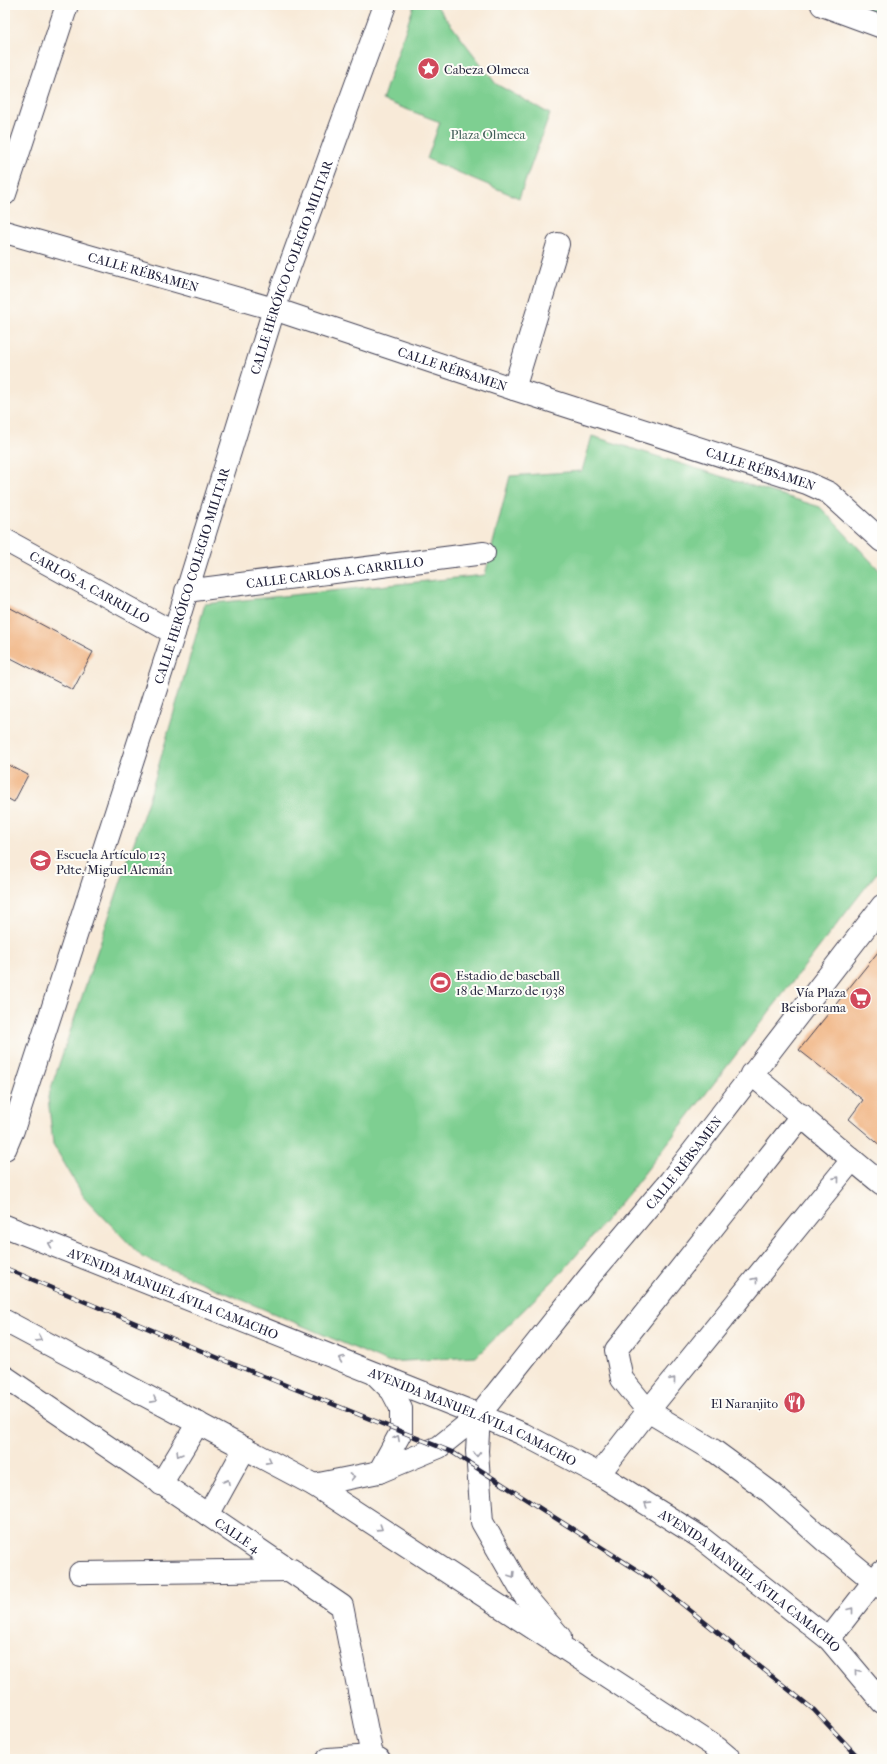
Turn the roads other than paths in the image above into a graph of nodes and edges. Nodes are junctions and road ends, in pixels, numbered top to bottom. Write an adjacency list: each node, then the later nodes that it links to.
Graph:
1 (67, 5): 5 (street)
2 (385, 5): 8 (street, CALLE HERÓICO COLEGIO MILITAR)
3 (822, 5): 4 (street)
4 (882, 27)
5 (5, 194)
6 (5, 232): 8 (street, CALLE RÉBSAMEN)
7 (558, 244): 9 (street)
8 (274, 309): 9 (street, CALLE RÉBSAMEN); 13 (street, CALLE HERÓICO COLEGIO MILITAR)
9 (514, 389): 11 (street, CALLE RÉBSAMEN)
10 (5, 540): 14 (street, CARLOS A. CARRILLO)
11 (882, 541)
12 (484, 553): 13 (street, CALLE CARLOS A. CARRILLO)
13 (186, 591): 14 (street, CALLE HERÓICO COLEGIO MILITAR)
14 (174, 633): 18 (street, CALLE HERÓICO COLEGIO MILITAR)
15 (882, 906): 16 (street, CALLE RÉBSAMEN)
16 (750, 1074): 17 (street); 26 (street, CALLE RÉBSAMEN)
17 (802, 1115): 19 (street); 25 (street)
18 (5, 1149)
19 (852, 1160): 20 (street); 25 (street, one-way to 19)
20 (882, 1184)
21 (5, 1226): 23 (street, AVENIDA MANUEL ÁVILA CAMACHO, one-way to 21)
22 (5, 1321): 27 (street, one-way to 27)
23 (372, 1371): 26 (street, AVENIDA MANUEL ÁVILA CAMACHO); 29 (street, one-way to 23)
24 (5, 1377): 31 (street, CALLE 4)
25 (648, 1411): 30 (street); 36 (street)
26 (479, 1415): 29 (street, CALLE RÉBSAMEN); 30 (street, AVENIDA MANUEL ÁVILA CAMACHO); 38 (street, one-way to 38)
27 (198, 1423): 28 (street); 31 (street, one-way to 31)
28 (245, 1448): 32 (street, one-way to 32); 33 (street, one-way to 28)
29 (379, 1472): 32 (street, CALLE RÉBSAMEN, one-way to 29)
30 (599, 1474): 37 (street, AVENIDA MANUEL ÁVILA CAMACHO, one-way to 30)
31 (161, 1484): 33 (street, CALLE 4)
32 (314, 1485): 38 (street, one-way to 38)
33 (208, 1515): 34 (street, CALLE 4)
34 (292, 1570): 35 (street); 40 (street, CALLE 4)
35 (80, 1573)
36 (879, 1580): 37 (street, one-way to 36)
37 (828, 1639): 39 (street, AVENIDA MANUEL ÁVILA CAMACHO, one-way to 37)
38 (576, 1656): 42 (street)
39 (882, 1702)
40 (376, 1758): 41 (street)
41 (328, 1759)
42 (730, 1759)

